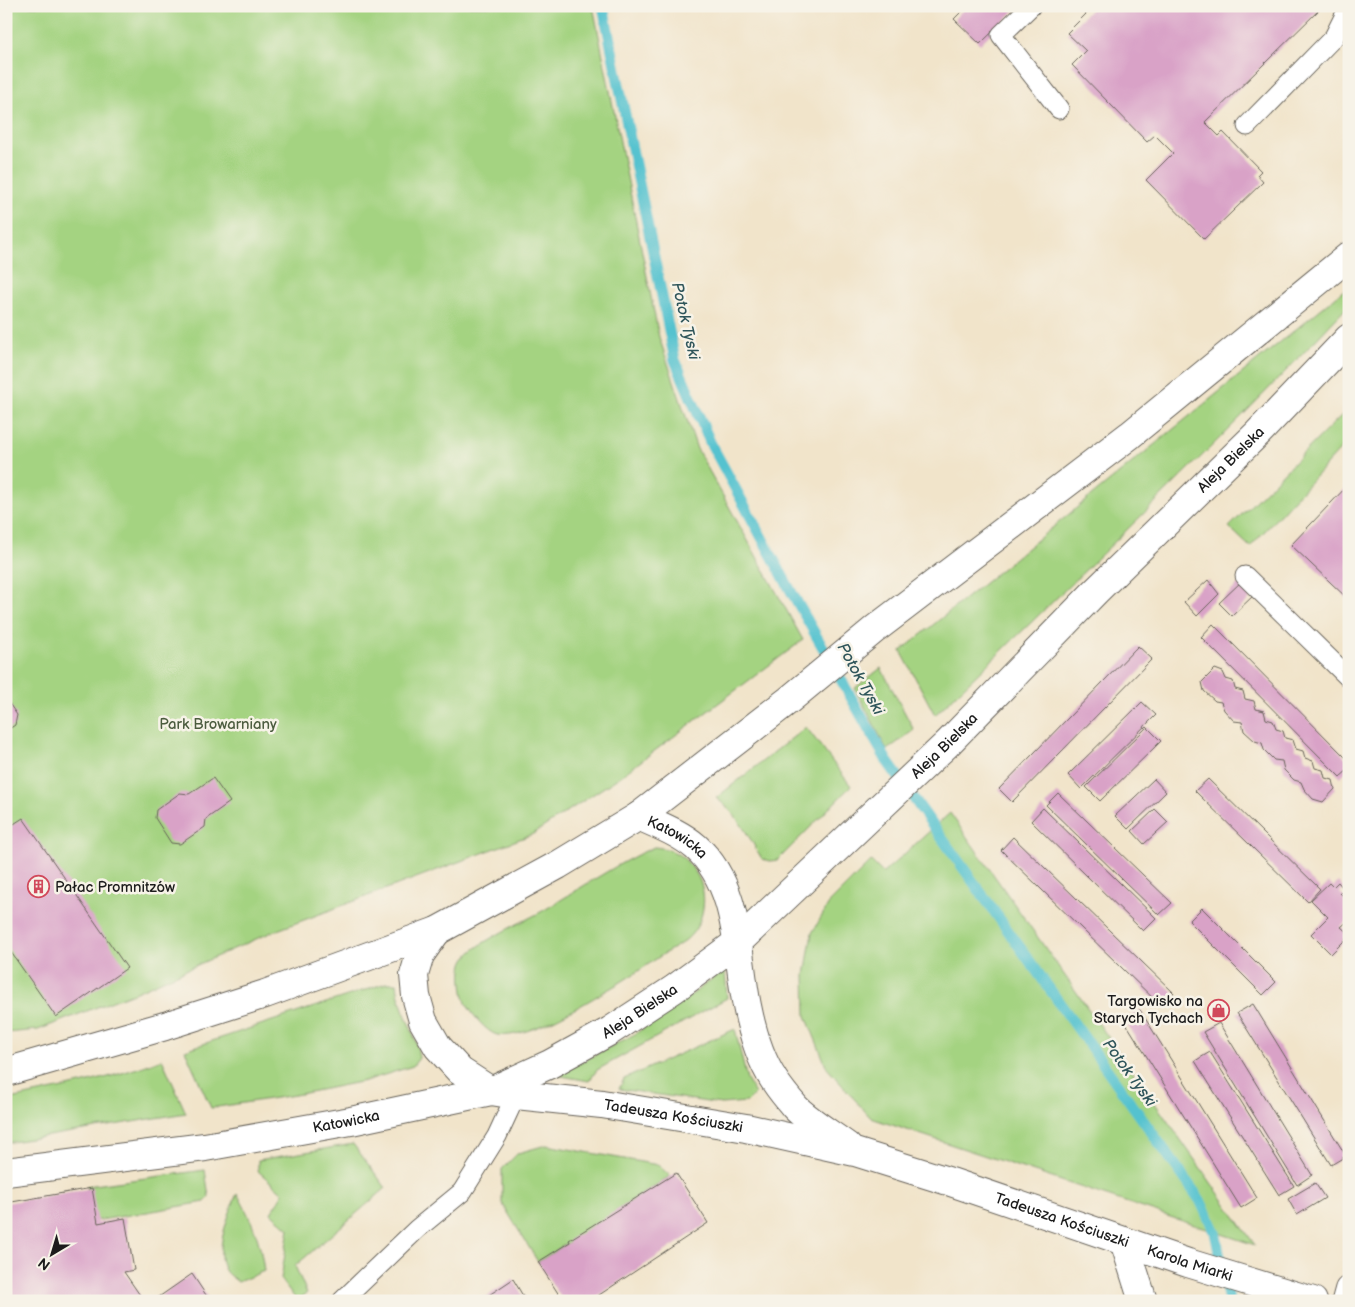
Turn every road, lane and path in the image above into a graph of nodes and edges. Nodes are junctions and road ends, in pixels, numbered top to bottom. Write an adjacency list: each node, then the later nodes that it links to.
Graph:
1 (1031, 6): 3 (lane)
2 (1349, 7): 4 (lane)
3 (1059, 109)
4 (1247, 126)
5 (1349, 256): 9 (main road)
6 (1349, 338): 11 (main road, Aleja Bielska)
7 (1245, 576): 8 (lane)
8 (1349, 678)
9 (639, 816): 10 (main road, Katowicka); 11 (main road, Katowicka)
10 (437, 931): 12 (main road, Katowicka); 13 (main road, Katowicka)
11 (739, 941): 13 (main road, Aleja Bielska); 14 (main road, Tadeusza Kościuszki)
12 (6, 1072)
13 (503, 1093): 14 (main road, Tadeusza Kościuszki); 15 (main road, Katowicka); 19 (lane)
14 (855, 1152): 16 (main road, Tadeusza Kościuszki)
15 (6, 1172)
16 (1124, 1241): 18 (main road, Karola Miarki); 20 (main road, Tadeusza Kościuszki)
17 (1349, 1290): 21 (main road)
18 (1289, 1295)
19 (342, 1301)
20 (1143, 1301)
21 (1346, 1301)

